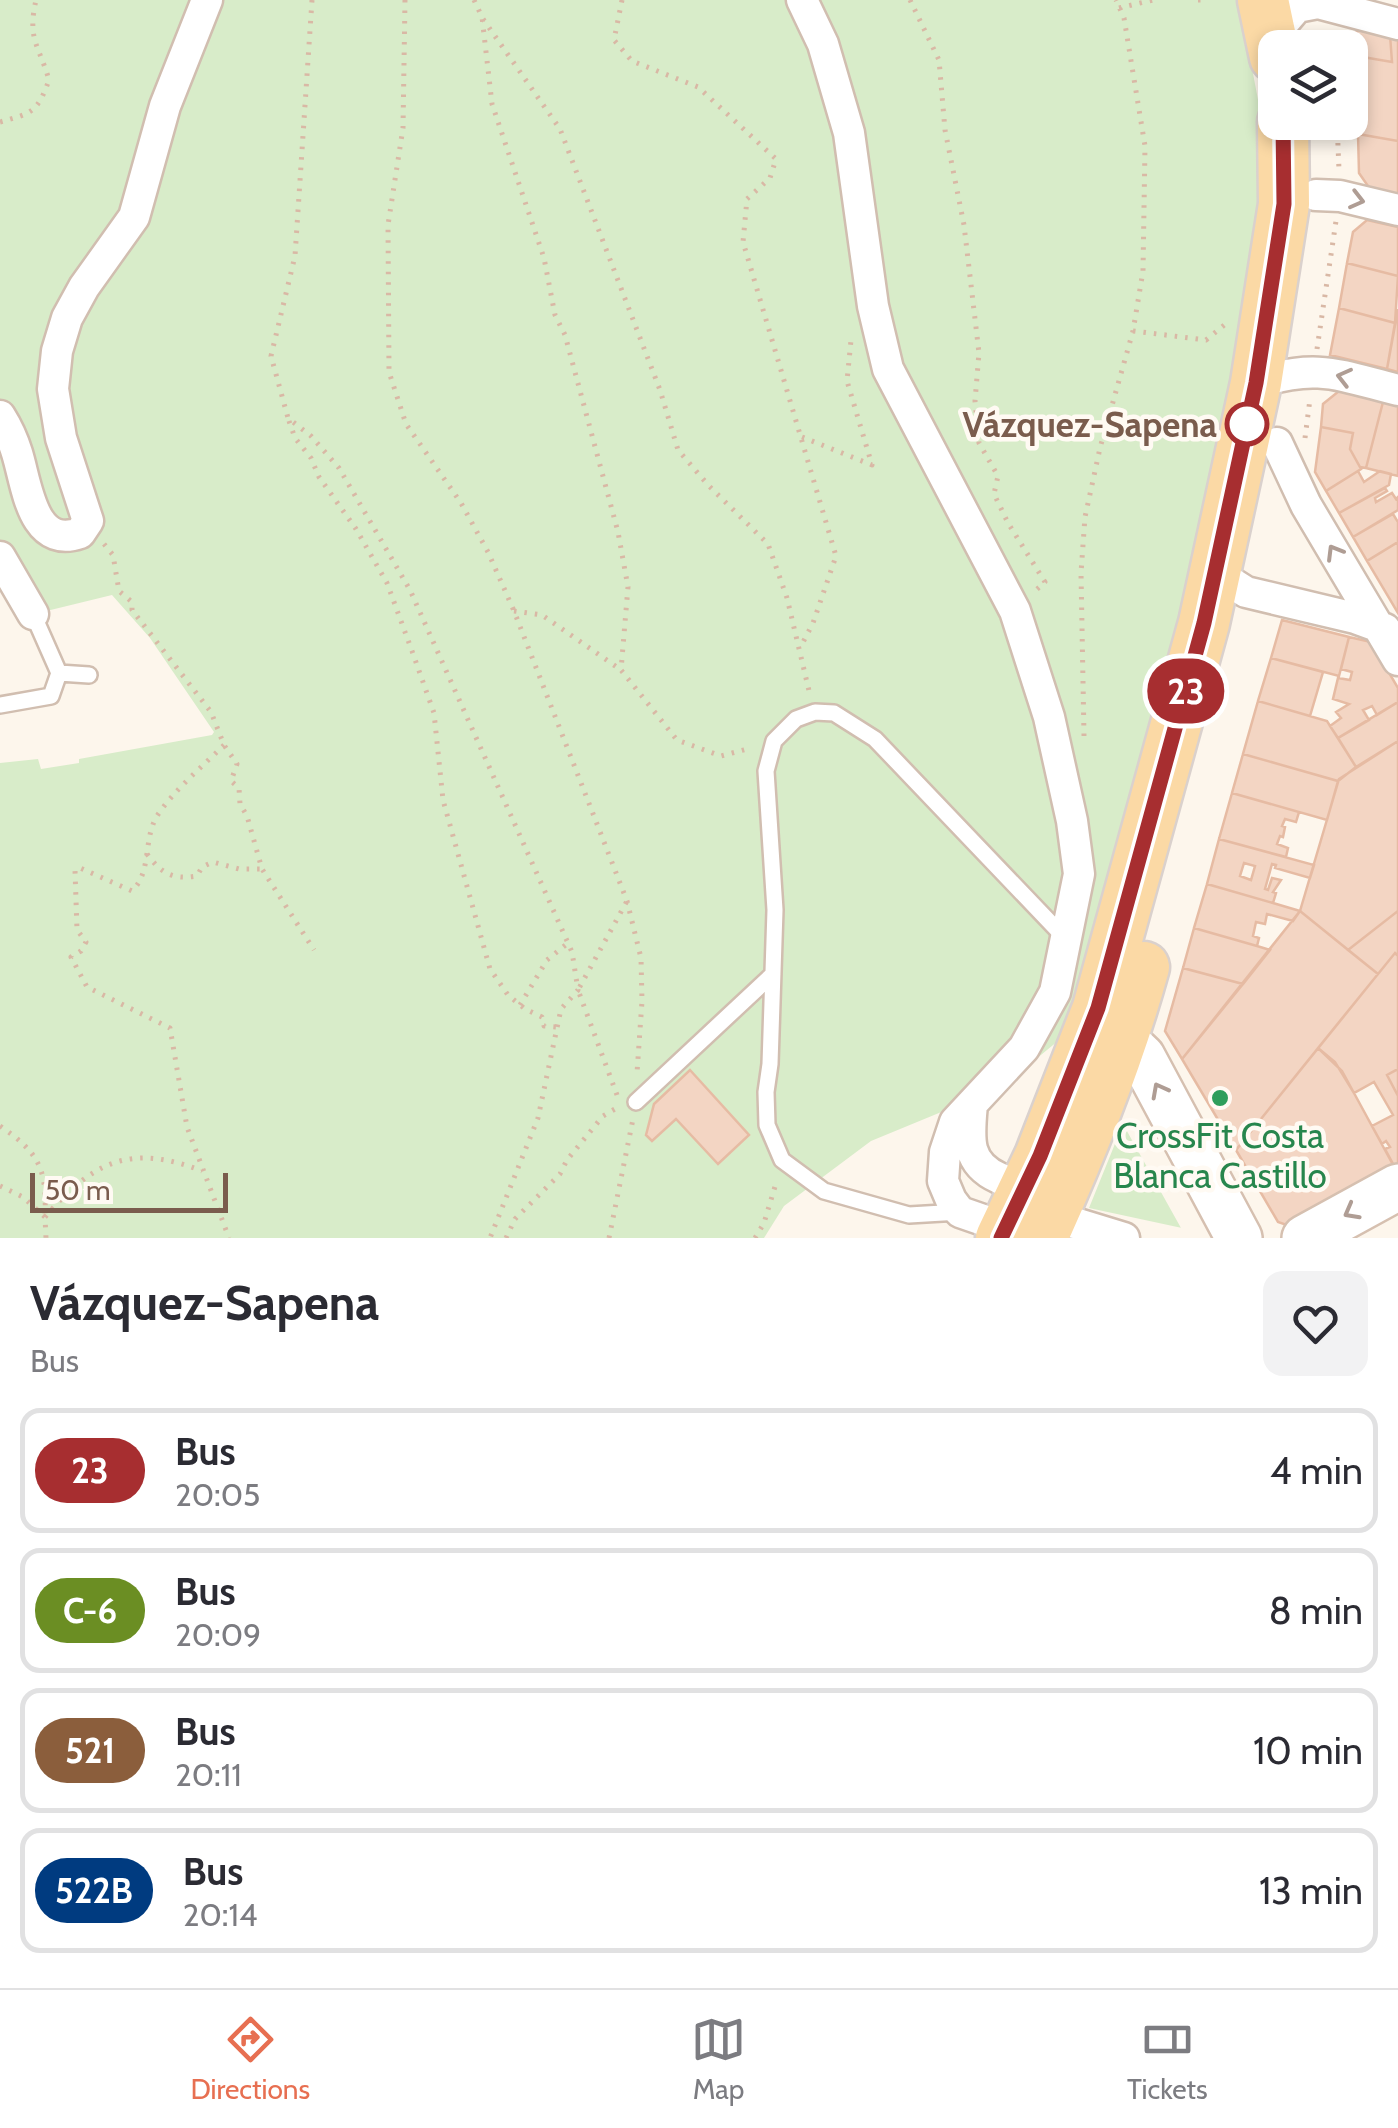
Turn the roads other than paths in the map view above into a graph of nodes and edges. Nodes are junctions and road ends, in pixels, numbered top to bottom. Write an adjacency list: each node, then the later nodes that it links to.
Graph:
1 (207, 0): 11 (street)
2 (802, 0): 21 (street)
3 (1398, 24): 4 (street)
4 (1285, 25)
5 (1283, 140): 9 (main road)
6 (1319, 140): 7 (main road)
7 (1328, 195): 8 (street, one-way to 8); 9 (main road)
8 (1398, 210)
9 (1286, 375): 10 (street, one-way to 9); 12 (main road); 14 (main road)
10 (1398, 390)
11 (0, 416)
12 (1290, 446): 14 (main road); 16 (street, one-way to 12)
13 (0, 557): 15 (street)
14 (1231, 582): 16 (street); 23 (main road); 24 (main road)
15 (32, 614): 18 (lane)
16 (1388, 629): 17 (street)
17 (1398, 660)
18 (58, 673): 19 (lane); 20 (lane)
19 (89, 676)
20 (0, 705)
21 (1068, 941): 22 (lane); 25 (street)
22 (773, 974): 26 (lane); 28 (lane)
23 (1124, 1040): 24 (street); 28 (main road); 30 (street, one-way to 23)
24 (1077, 1064): 28 (main road)
25 (972, 1101): 28 (street); 28 (street)
26 (636, 1102)
27 (1398, 1187): 31 (street, one-way to 31)
28 (1014, 1220): 29 (street)
29 (1124, 1238)
30 (1239, 1238)
31 (1305, 1238)

